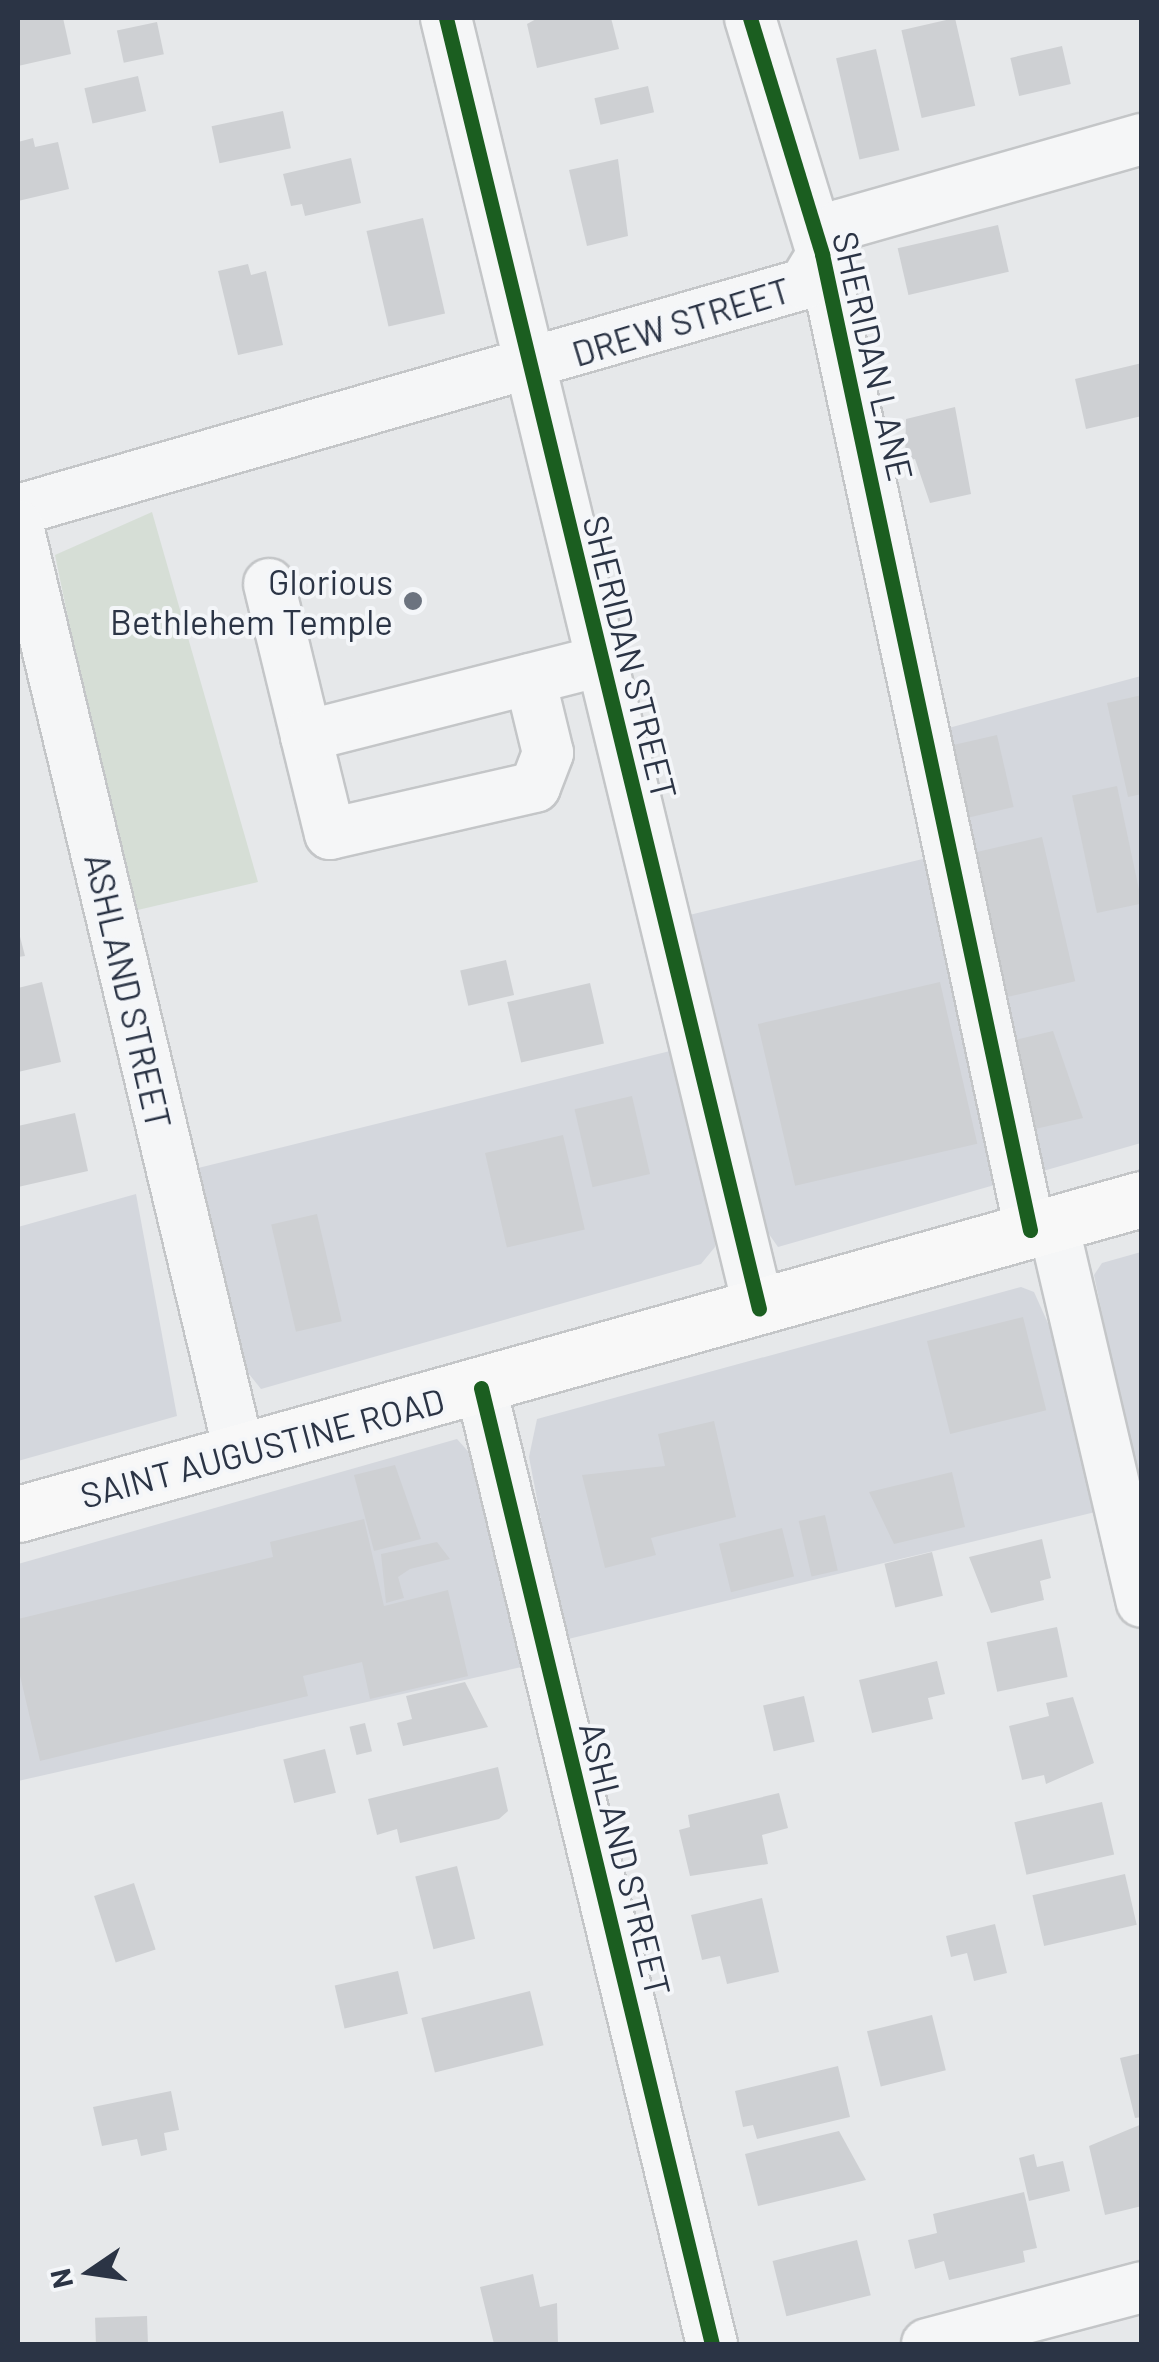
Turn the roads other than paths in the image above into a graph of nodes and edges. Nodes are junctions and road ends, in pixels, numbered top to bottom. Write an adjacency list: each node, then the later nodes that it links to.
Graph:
1 (446, 18): 5 (street, SHERIDAN STREET)
2 (750, 18): 4 (street, SHERIDAN LANE)
3 (1142, 139): 4 (street, DREW STREET)
4 (822, 254): 5 (street, DREW STREET); 13 (street, SHERIDAN LANE)
5 (530, 367): 6 (street, DREW STREET); 9 (street, SHERIDAN STREET)
6 (18, 510)
7 (18, 526): 16 (street, ASHLAND STREET)
8 (269, 584): 11 (street)
9 (601, 661): 10 (street); 14 (street, SHERIDAN STREET)
10 (530, 679): 11 (street); 11 (street)
11 (306, 736)
12 (1142, 1199): 13 (main road, SAINT AUGUSTINE ROAD)
13 (1042, 1227): 14 (main road, SAINT AUGUSTINE ROAD); 18 (street)
14 (759, 1310): 15 (main road, SAINT AUGUSTINE ROAD)
15 (482, 1388): 16 (main road, SAINT AUGUSTINE ROAD); 20 (street, ASHLAND STREET)
16 (240, 1456): 17 (main road, SAINT AUGUSTINE ROAD)
17 (18, 1514)
18 (1142, 1602)
19 (1142, 2287): 21 (street)
20 (712, 2344)
21 (928, 2344)

